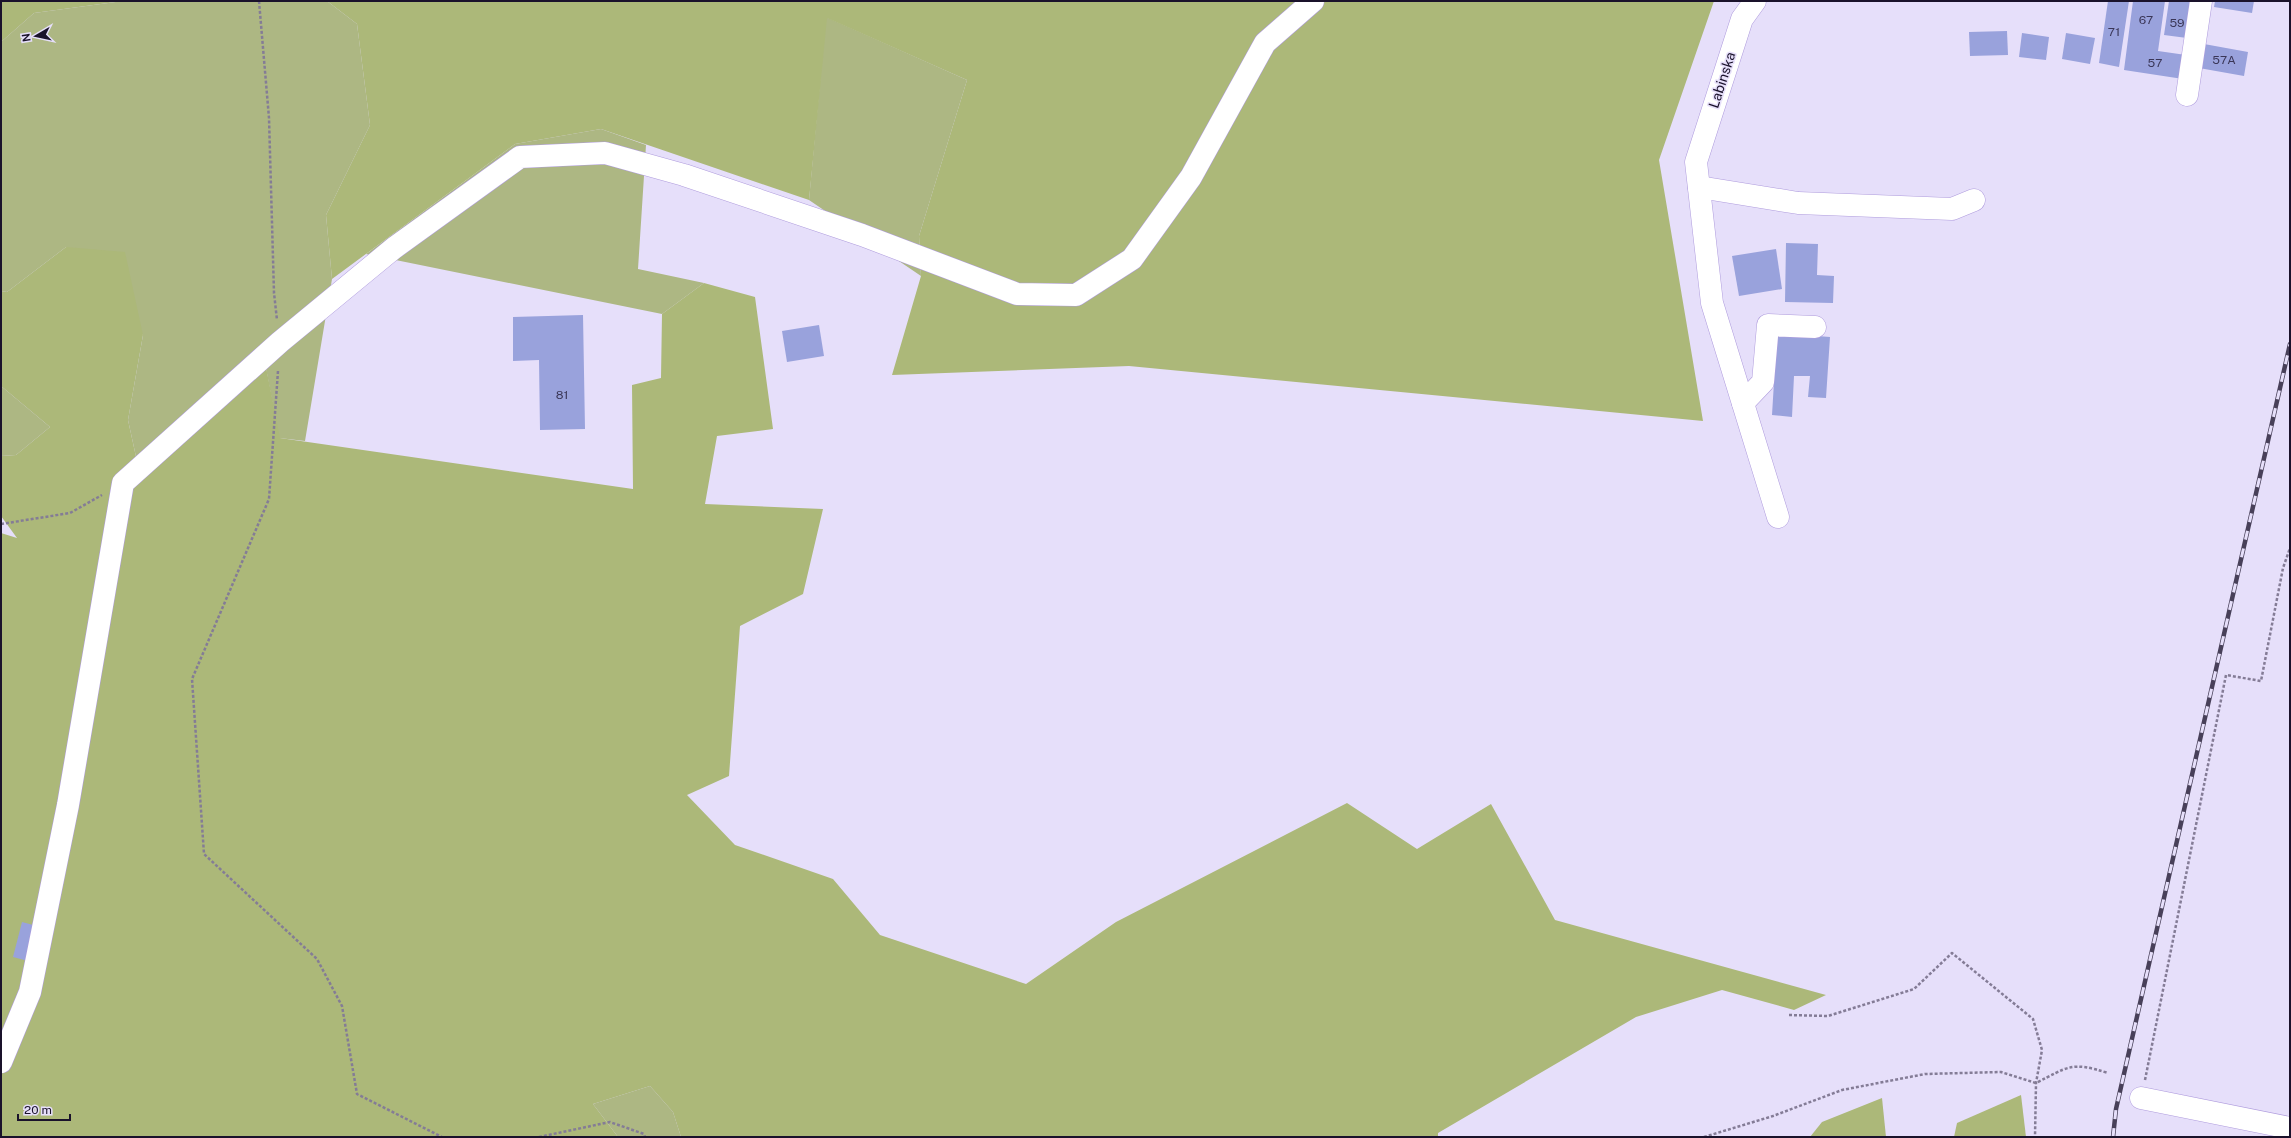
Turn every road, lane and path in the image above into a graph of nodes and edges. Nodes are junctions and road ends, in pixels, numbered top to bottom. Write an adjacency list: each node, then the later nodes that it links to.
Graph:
1 (259, 1): 9 (path)
2 (1313, 1): 9 (street)
3 (1755, 1): 6 (street, Labinska)
4 (2201, 1): 5 (street)
5 (2187, 95)
6 (1699, 187): 7 (street); 10 (street)
7 (1974, 200)
8 (1815, 327): 10 (street)
9 (280, 342): 11 (street); 21 (path)
10 (1743, 403): 12 (street)
11 (123, 483): 13 (path); 16 (street)
12 (1778, 517)
13 (1, 524)
14 (2290, 548): 19 (path)
15 (1790, 1015): 18 (path)
16 (1, 1062)
17 (2108, 1073): 18 (path)
18 (2036, 1084): 24 (path); 25 (path)
19 (2141, 1098): 20 (street)
20 (2290, 1128)
21 (442, 1137)
22 (539, 1137): 23 (path)
23 (645, 1137)
24 (1704, 1137)
25 (2035, 1137)

